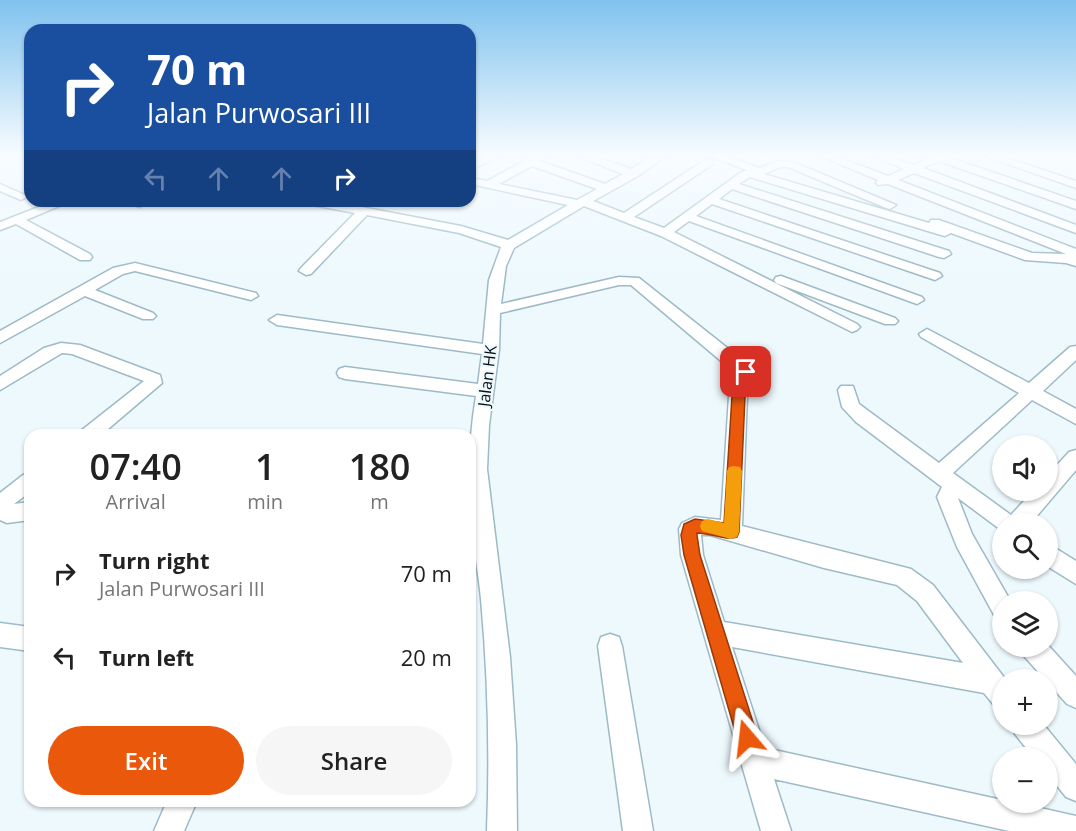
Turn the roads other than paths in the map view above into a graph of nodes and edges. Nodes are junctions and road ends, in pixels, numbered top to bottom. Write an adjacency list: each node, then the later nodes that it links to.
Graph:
1 (14, 194): 17 (street)
2 (534, 194): 16 (street)
3 (596, 194): 16 (street)
4 (659, 194): 22 (street)
5 (718, 194): 15 (street)
6 (757, 194): 25 (street)
7 (834, 194): 14 (street)
8 (837, 194): 14 (street)
9 (845, 194): 14 (street)
10 (864, 194): 14 (street)
11 (924, 194): 35 (street)
12 (981, 194): 27 (street)
13 (1044, 194): 18 (street)
14 (855, 199): 25 (street); 28 (street); 35 (street)
15 (710, 200): 23 (street); 30 (street)
16 (582, 203): 22 (street); 31 (street)
17 (0, 205)
18 (1076, 205)
19 (50, 207): 24 (street)
20 (341, 207): 21 (street)
21 (364, 212): 31 (street); 36 (street)
22 (626, 217): 29 (street)
23 (688, 217): 29 (street); 34 (street)
24 (17, 220): 26 (street); 33 (street)
25 (839, 221): 30 (street); 32 (street)
26 (0, 226)
27 (1076, 229)
28 (945, 232)
29 (665, 233): 38 (street); 46 (street)
30 (822, 238): 34 (street); 37 (street)
31 (509, 246): 42 (street, Jalan HK)
32 (944, 254)
33 (85, 257)
34 (803, 258): 38 (street); 41 (street)
35 (1072, 260)
36 (306, 271)
37 (935, 276)
38 (784, 281): 45 (street)
39 (85, 291): 40 (street); 43 (street); 48 (street)
40 (251, 296)
41 (918, 300)
42 (493, 310): 49 (street, Jalan HK); 70 (street)
43 (148, 316)
44 (277, 320): 49 (street)
45 (890, 321)
46 (852, 327)
47 (927, 334): 54 (street)
48 (0, 338)
49 (491, 350): 55 (street, Jalan HK)
50 (1076, 351): 54 (street)
51 (345, 373): 55 (street)
52 (0, 384): 57 (street)
53 (847, 390): 61 (street)
54 (1030, 390): 56 (street); 61 (street)
55 (486, 391): 59 (street, Jalan HK)
56 (1076, 417)
57 (97, 429)
58 (1076, 457): 60 (street)
59 (476, 459)
60 (1058, 477)
61 (947, 478): 68 (street); 73 (street)
62 (24, 486): 65 (street)
63 (476, 488): 87 (street, Jalan HK)
64 (1037, 501): 69 (street)
65 (0, 504)
66 (0, 509): 67 (street)
67 (24, 512)
68 (993, 513)
69 (1026, 513)
70 (731, 532): 74 (street); 79 (street)
71 (1058, 561): 72 (street)
72 (1076, 574)
73 (993, 591)
74 (716, 632): 80 (street); 83 (street)
75 (0, 634): 76 (street)
76 (24, 638)
77 (610, 645): 88 (street)
78 (1042, 657): 81 (street)
79 (992, 683)
80 (992, 687)
81 (1076, 695)
82 (1034, 735): 84 (street)
83 (754, 760): 89 (street); 90 (street)
84 (1076, 787)
85 (179, 807): 86 (street)
86 (169, 831)
87 (502, 831)
88 (638, 831)
89 (776, 831)
90 (1076, 831)

